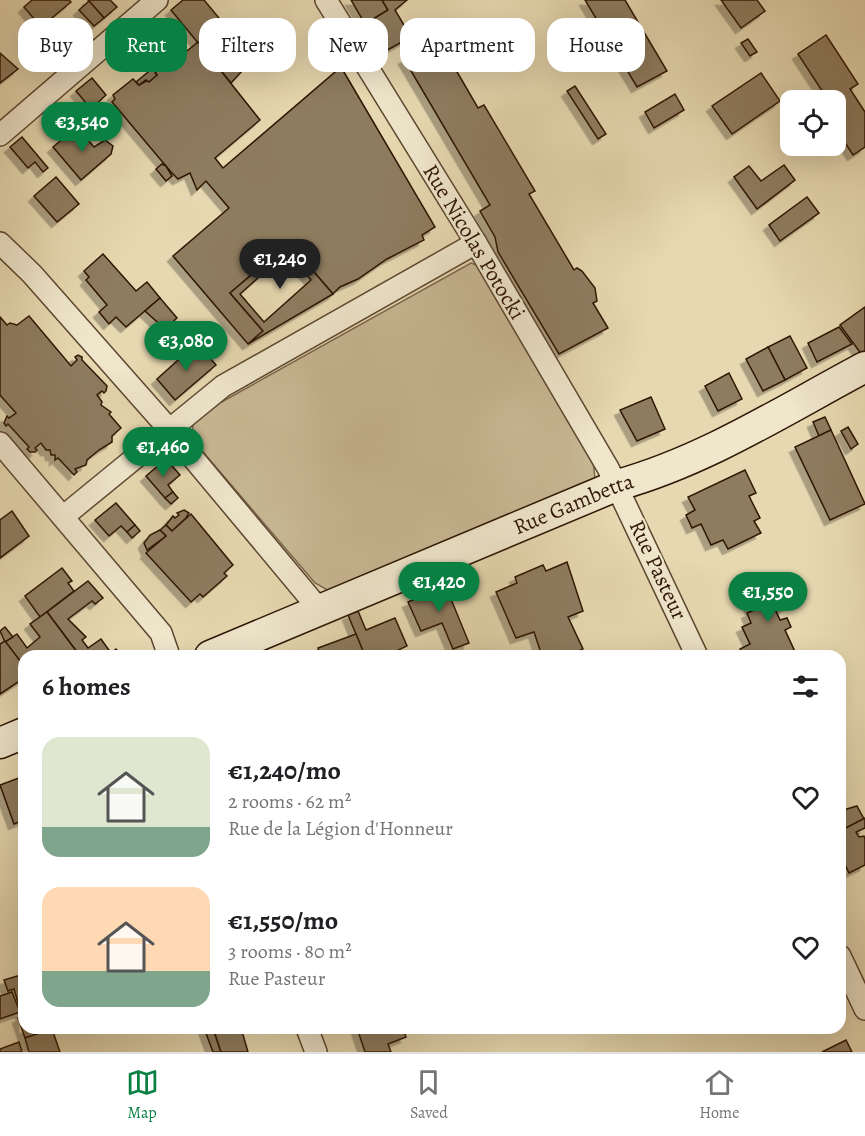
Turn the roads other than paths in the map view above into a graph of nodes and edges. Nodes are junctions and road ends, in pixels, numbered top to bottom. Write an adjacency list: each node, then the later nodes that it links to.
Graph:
1 (157, 0): 3 (street)
2 (326, 0): 5 (street, Rue Nicolas Potocki)
3 (0, 135)
4 (0, 243): 7 (street)
5 (476, 243): 7 (street); 9 (street, Rue Nicolas Potocki)
6 (865, 367): 9 (main road, Rue Gambetta)
7 (168, 428): 10 (street); 11 (street)
8 (0, 443): 10 (street)
9 (618, 485): 11 (main road, Rue Gambetta); 14 (street, Rue Pasteur)
10 (64, 516): 12 (street)
11 (320, 609): 13 (main road, Rue Gambetta)
12 (167, 650)
13 (224, 650)
14 (694, 650)
15 (18, 736): 16 (main road)
16 (0, 743)
17 (846, 969): 18 (street)
18 (865, 1009)
19 (309, 1034): 20 (street)
20 (316, 1052)

